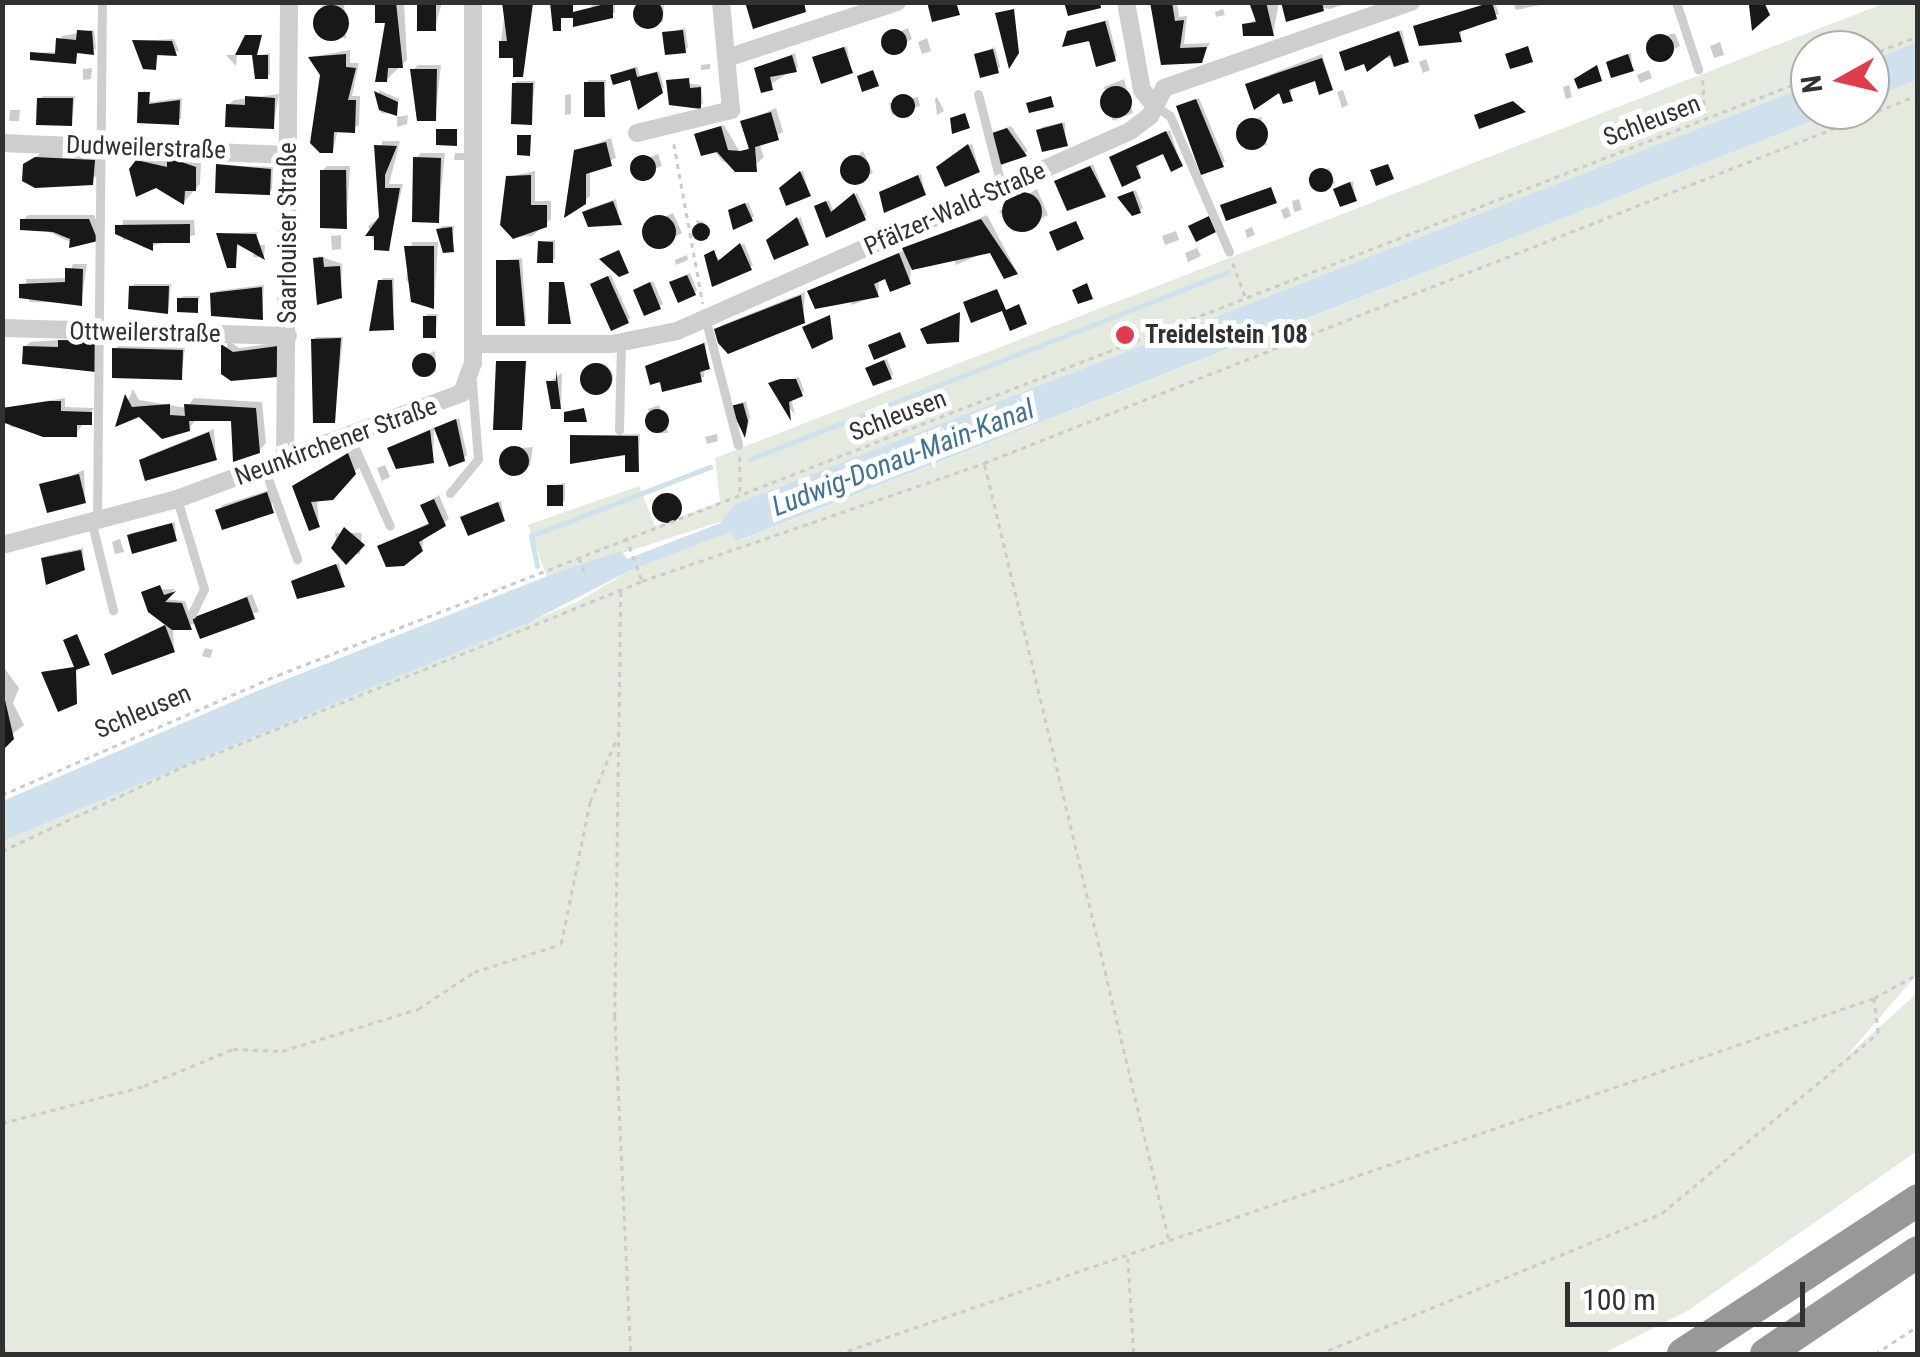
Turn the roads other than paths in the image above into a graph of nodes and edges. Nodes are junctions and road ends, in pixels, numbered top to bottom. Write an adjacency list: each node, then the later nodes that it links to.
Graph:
1 (102, 2): 16 (lane)
2 (289, 2): 17 (street, Saarlouiser Straße)
3 (473, 2): 25 (street)
4 (721, 2): 10 (street)
5 (897, 2): 10 (street)
6 (1126, 2): 13 (street)
7 (1411, 2): 9 (street, Pfälzer-Wald-Straße)
8 (1676, 2): 11 (lane)
9 (1387, 6): 13 (street, Pfälzer-Wald-Straße)
10 (730, 57): 14 (street)
11 (1698, 69)
12 (978, 94): 18 (lane)
13 (1155, 106): 18 (street, Pfälzer-Wald-Straße); 19 (lane)
14 (637, 133)
15 (2, 143): 16 (street, Dudweilerstraße)
16 (103, 146): 17 (street, Dudweilerstraße); 22 (lane)
17 (289, 155): 23 (street, Saarlouiser Straße)
18 (1002, 188): 20 (street, Pfälzer-Wald-Straße)
19 (1229, 252)
20 (706, 321): 24 (street, Pfälzer-Wald-Straße); 29 (lane)
21 (2, 328): 22 (street, Ottweilerstraße)
22 (100, 332): 23 (street, Ottweilerstraße); 34 (lane)
23 (288, 336): 30 (street, Saarlouiser Straße)
24 (621, 343): 25 (street, Pfälzer-Wald-Straße); 27 (lane)
25 (473, 344): 26 (street)
26 (472, 379): 28 (street, Neunkirchener Straße); 32 (lane)
27 (619, 430)
28 (351, 439): 30 (street, Neunkirchener Straße); 35 (lane)
29 (738, 445)
30 (286, 462): 31 (street, Neunkirchener Straße)
31 (264, 470): 33 (street, Neunkirchener Straße); 37 (lane)
32 (450, 493)
33 (178, 499): 34 (street, Neunkirchener Straße); 39 (lane)
34 (94, 523): 36 (street, Neunkirchener Straße); 38 (lane)
35 (390, 526)
36 (2, 545)
37 (296, 559)
38 (113, 610)
39 (192, 614)
40 (1918, 1200): 42 (highway)
41 (1918, 1252): 43 (highway)
42 (1684, 1354)
43 (1766, 1354)

